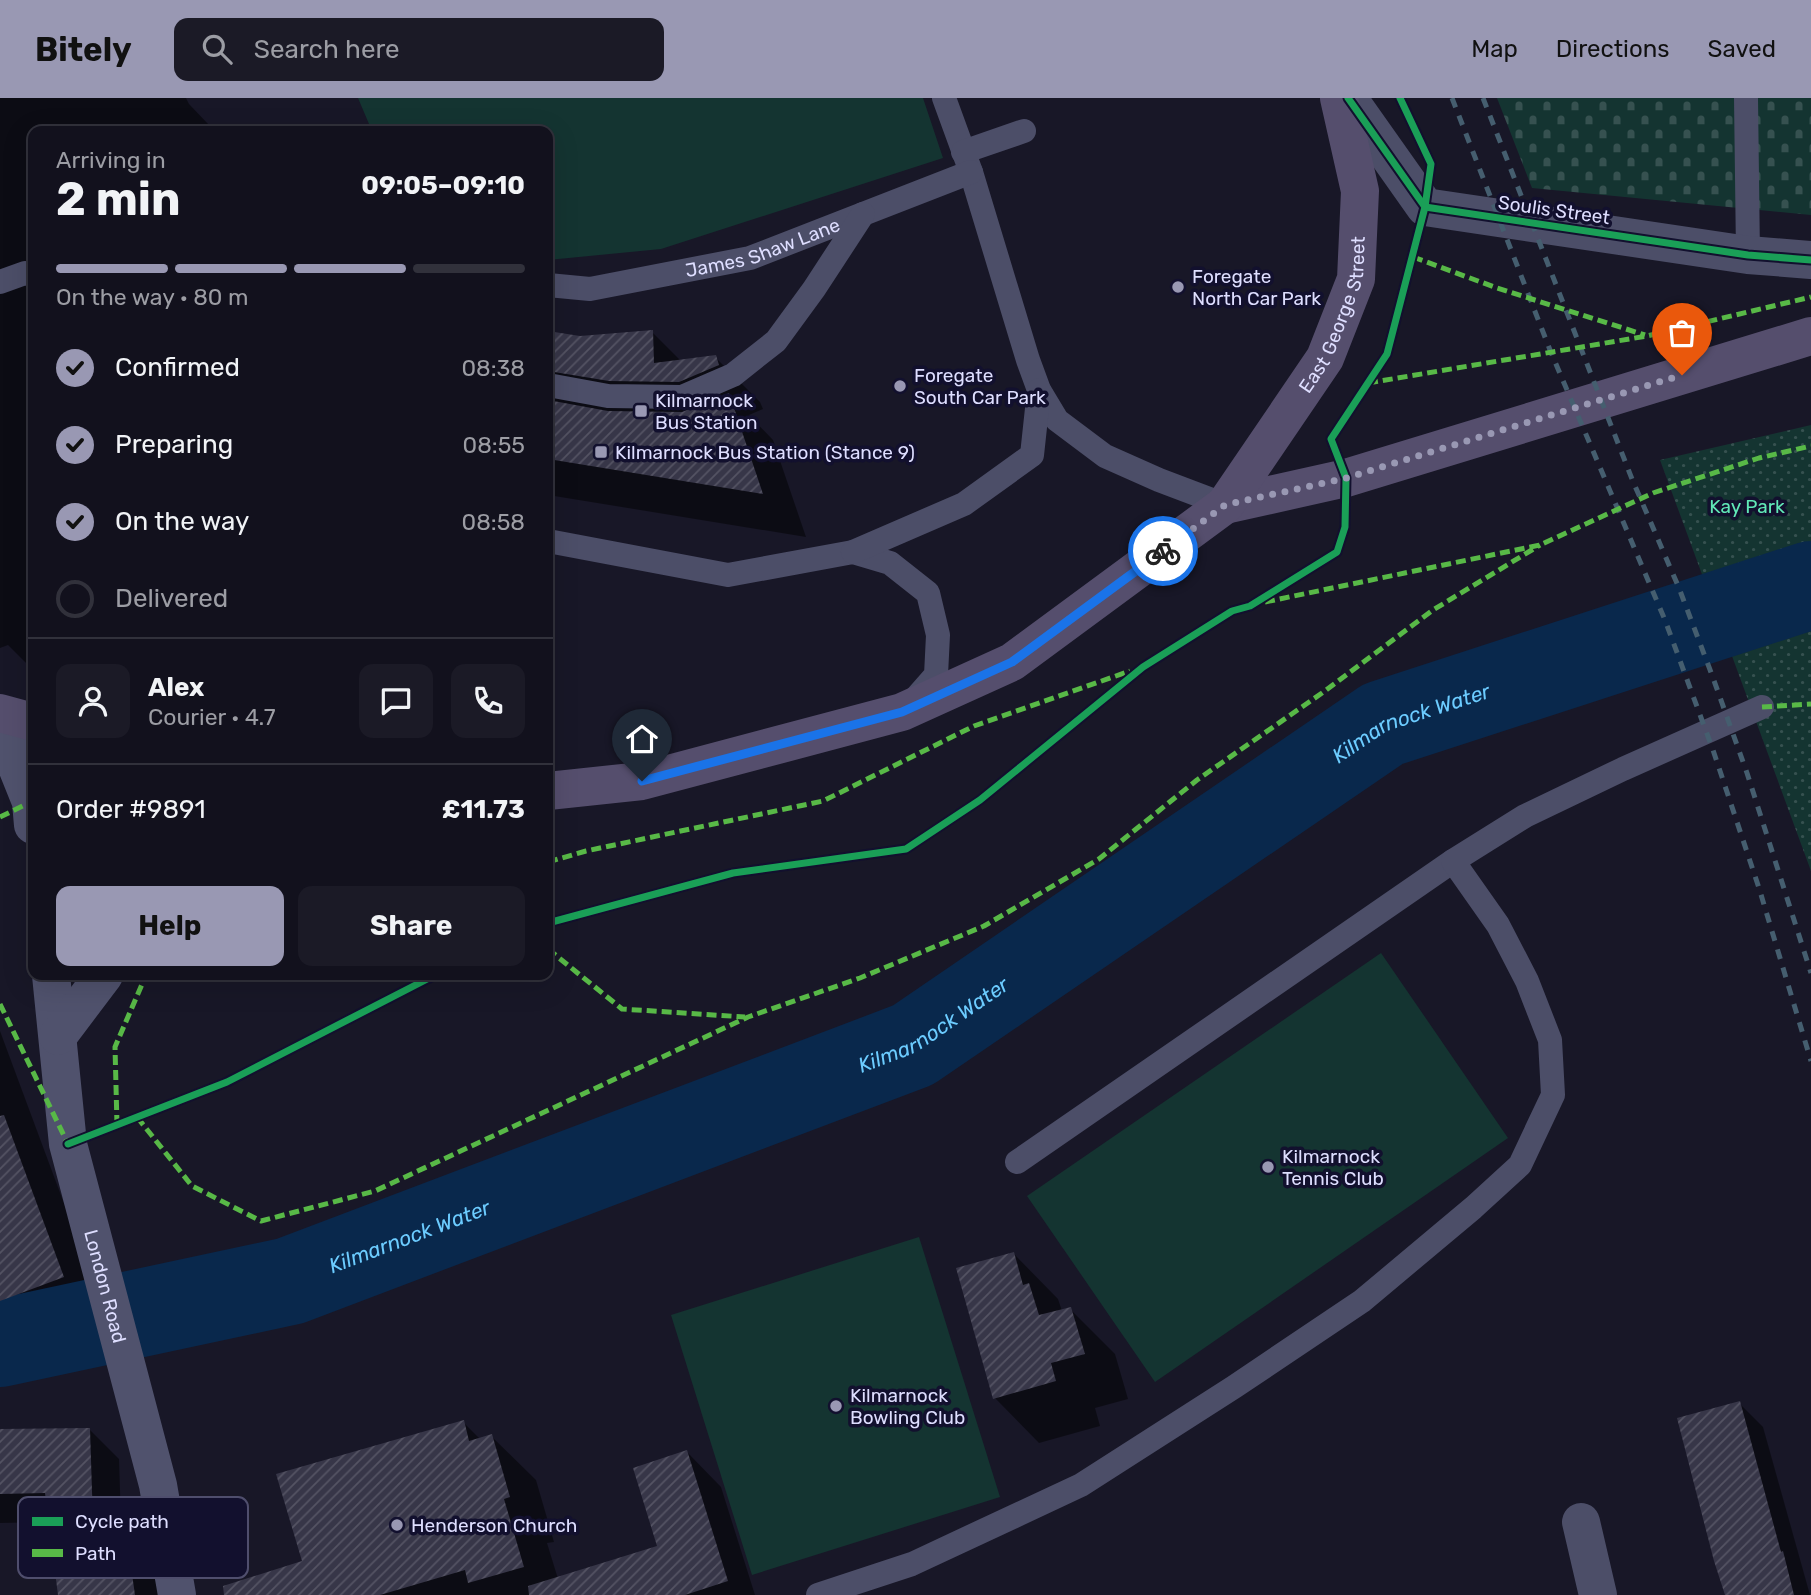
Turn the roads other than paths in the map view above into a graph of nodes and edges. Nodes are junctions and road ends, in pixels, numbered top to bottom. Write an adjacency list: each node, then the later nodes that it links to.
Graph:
1 (944, 98): 6 (lane)
2 (1339, 98): 16 (main road, East George Street)
3 (1348, 98): 8 (street, Soulis Street)
4 (1746, 98): 8 (lane)
5 (1024, 131): 6 (lane, James Shaw Lane)
6 (967, 162): 7 (lane, James Shaw Lane); 15 (lane)
7 (863, 214): 12 (lane, James Shaw Lane); 14 (lane)
8 (1748, 255): 9 (street, Soulis Street)
9 (1811, 260)
10 (28, 274): 11 (lane)
11 (0, 282)
12 (553, 285)
13 (1811, 336): 16 (main road)
14 (553, 386)
15 (1039, 390): 16 (lane); 18 (lane)
16 (1225, 505): 20 (main road)
17 (553, 542): 18 (lane)
18 (853, 552): 20 (lane)
19 (1762, 707): 26 (lane)
20 (902, 712): 24 (main road)
21 (0, 713): 22 (main road)
22 (28, 721)
23 (0, 725): 25 (main road)
24 (553, 790)
25 (28, 797)
26 (1453, 861): 31 (lane); 34 (lane)
27 (52, 980): 30 (main road, London Road)
28 (68, 980): 30 (lane)
29 (100, 980): 30 (main road)
30 (58, 1036): 32 (main road, London Road)
31 (1017, 1162)
32 (160, 1497)
33 (1581, 1522): 35 (street)
34 (818, 1595)
35 (1598, 1595)

